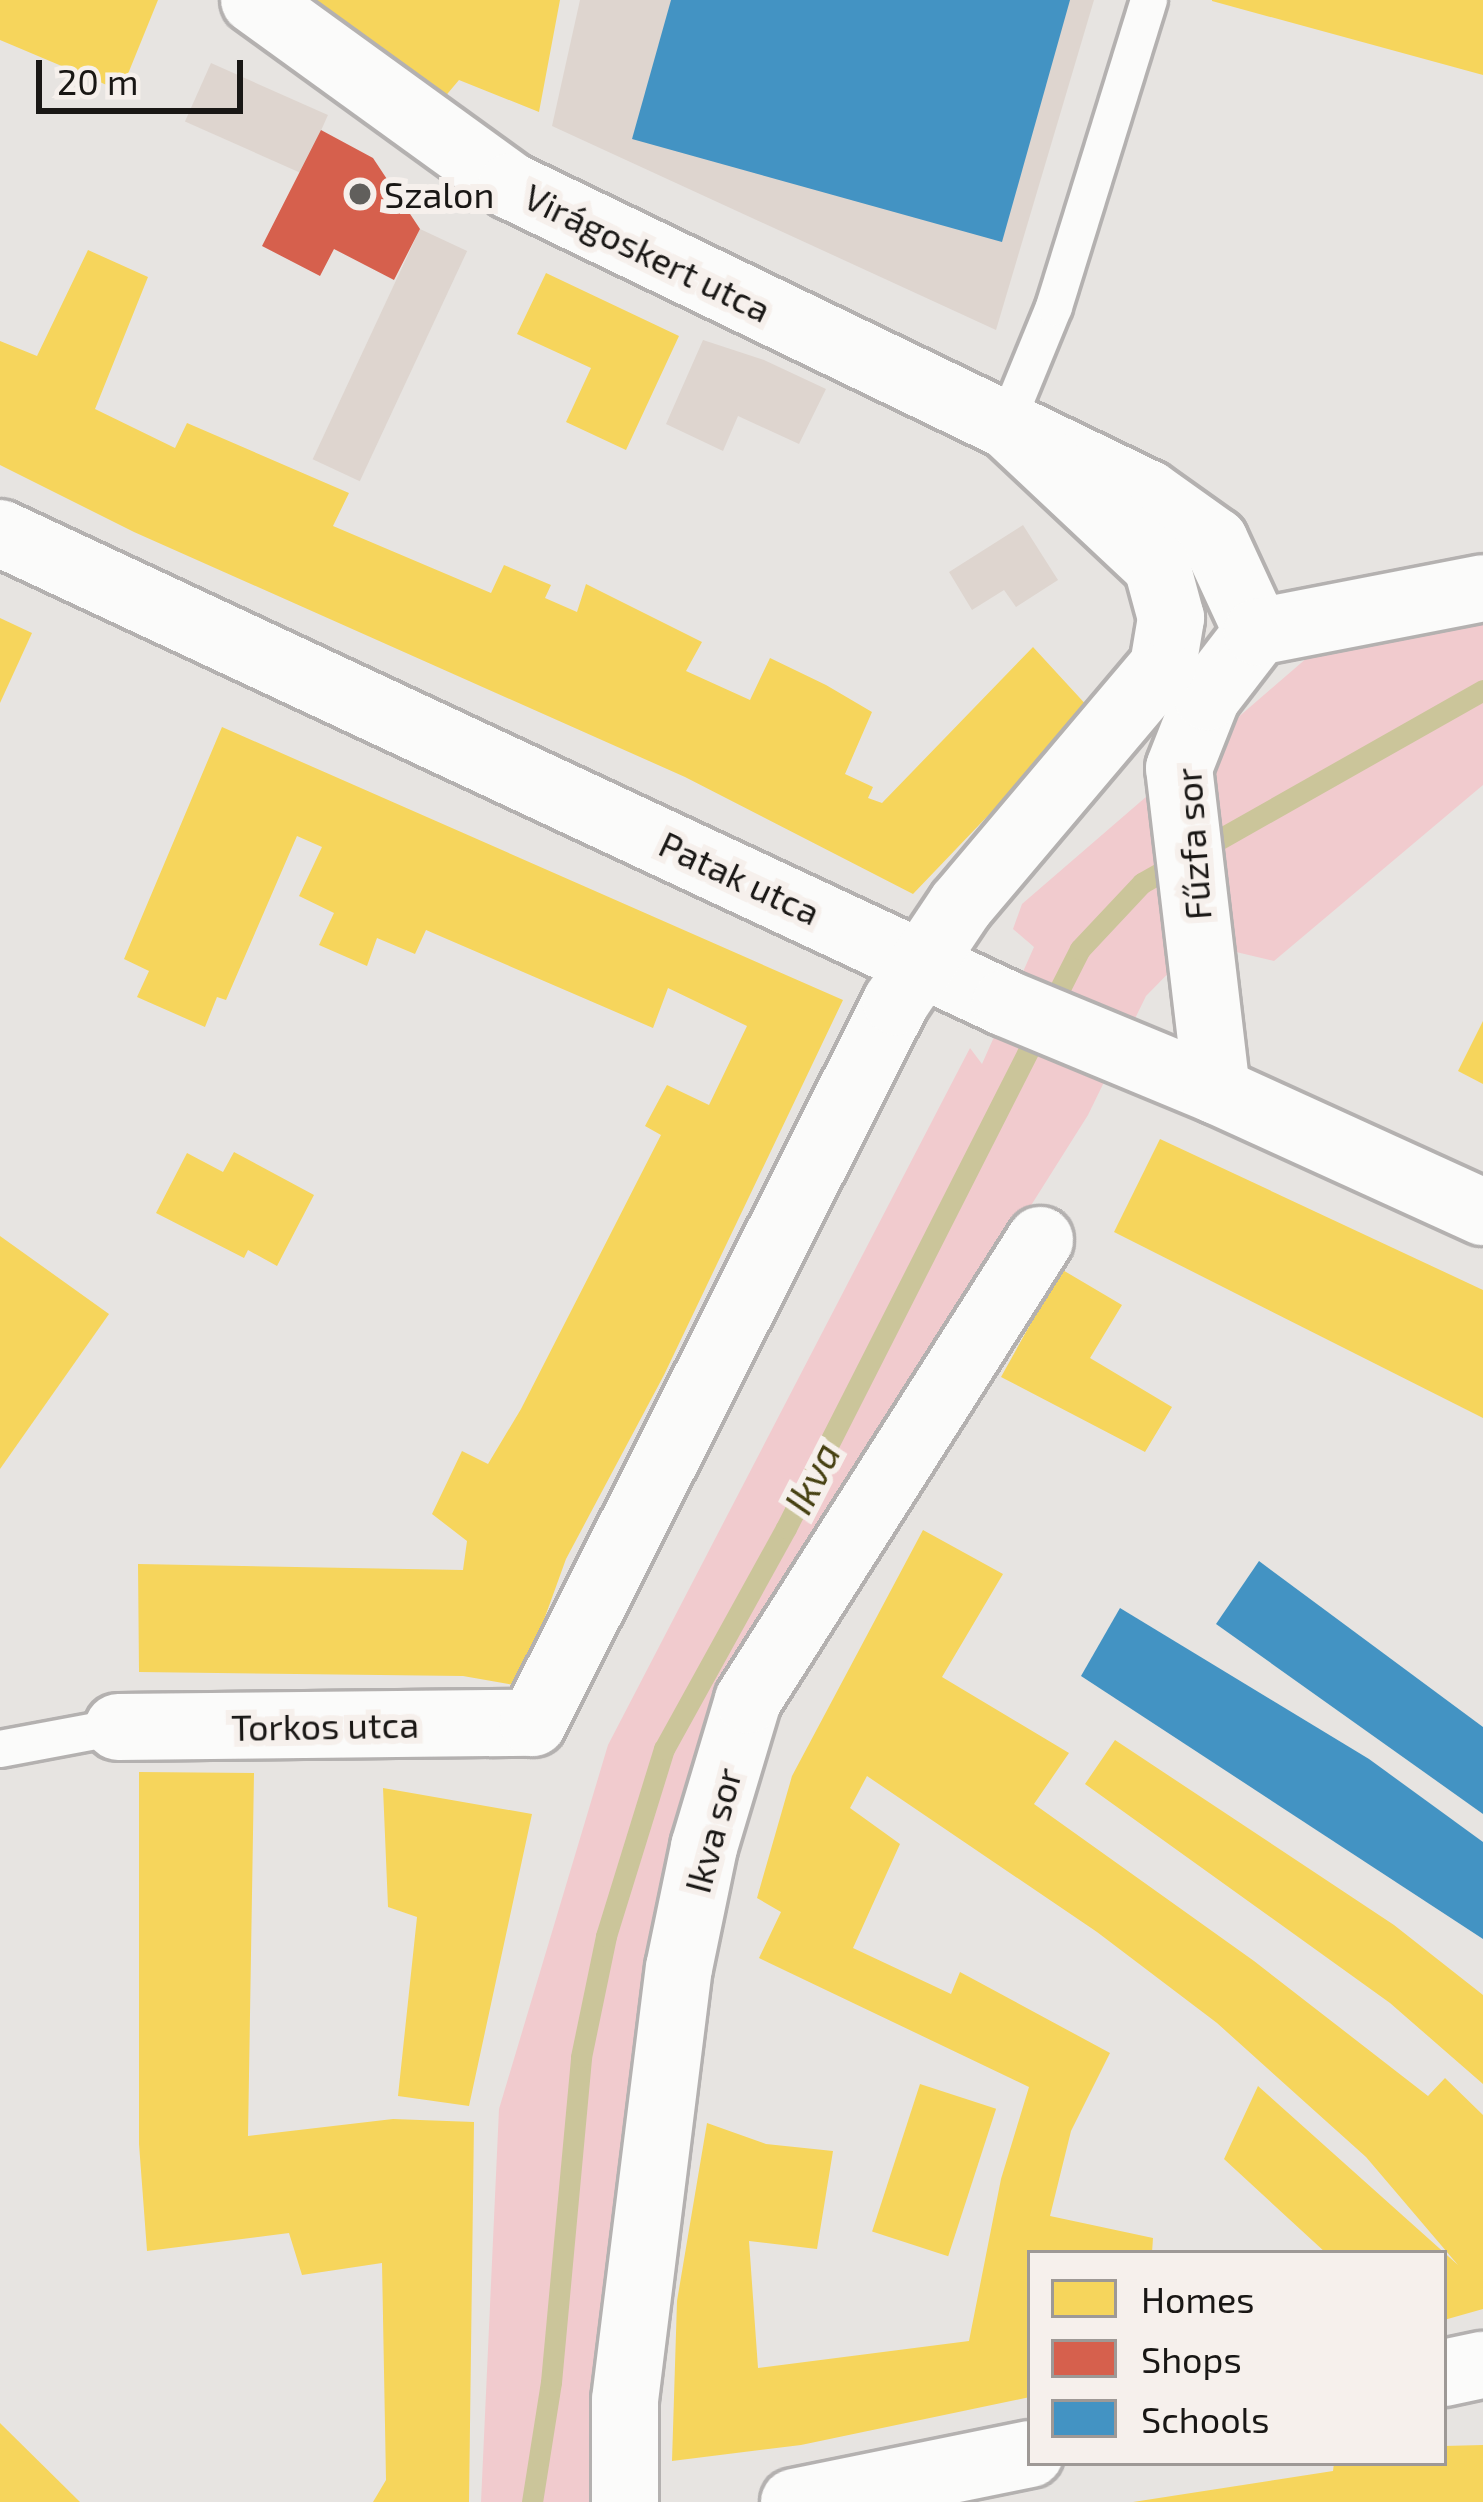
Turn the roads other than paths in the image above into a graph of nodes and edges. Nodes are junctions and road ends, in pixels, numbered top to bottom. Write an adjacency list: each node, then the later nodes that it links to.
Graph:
1 (254, 0): 3 (street, Virágoskert utca)
2 (1149, 0): 3 (lane)
3 (1006, 424): 6 (street, Virágoskert utca); 7 (street, Virágoskert utca)
4 (0, 533): 7 (street, Patak utca)
5 (1483, 588): 6 (street)
6 (1258, 632): 8 (street, Fűzfa sor)
7 (920, 961): 8 (street, Patak utca); 11 (street, Torkos utca)
8 (1217, 1091): 9 (street, Patak utca)
9 (1483, 1212)
10 (1040, 1240): 16 (street, Ikva sor)
11 (118, 1726): 12 (lane)
12 (0, 1748)
13 (1483, 2365): 14 (street)
14 (1447, 2372)
15 (1027, 2455): 17 (street)
16 (625, 2502)
17 (794, 2502)

